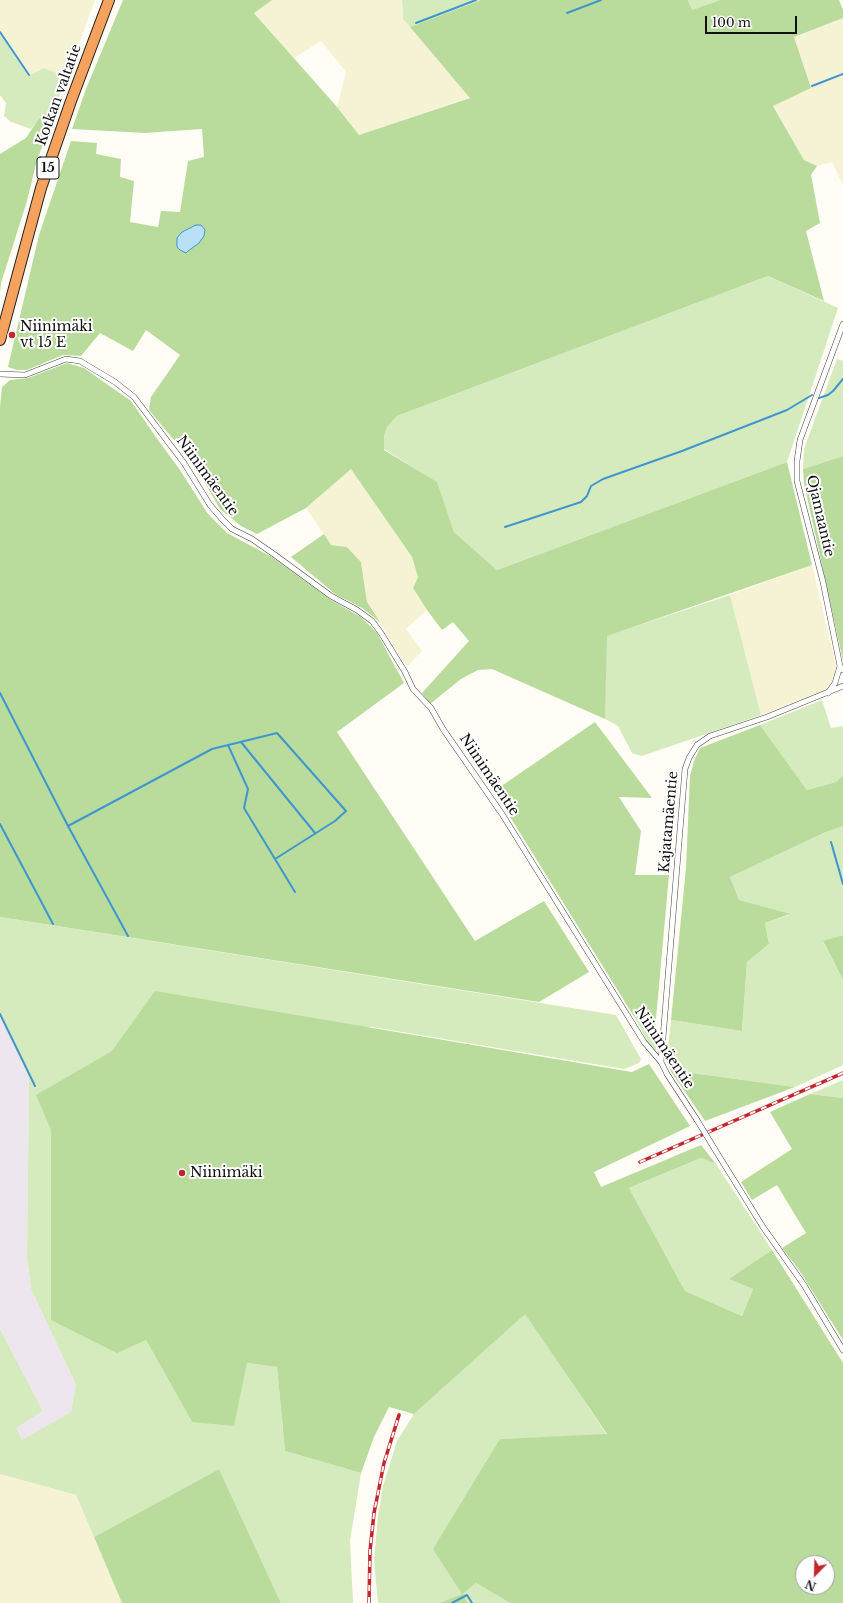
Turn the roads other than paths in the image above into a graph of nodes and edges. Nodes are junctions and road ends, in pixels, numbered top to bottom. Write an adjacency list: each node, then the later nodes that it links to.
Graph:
1 (109, 0): 3 (highway, Kotkan valtatie / 15)
2 (843, 324): 5 (street, Ojamaantie)
3 (0, 340)
4 (0, 374): 8 (street, Niinimäentie)
5 (842, 668): 7 (street)
6 (843, 686): 7 (street, Kajatamäentie)
7 (828, 694): 8 (street, Kajatamäentie)
8 (661, 1062): 9 (street, Niinimäentie, bridge)
9 (843, 1350)

